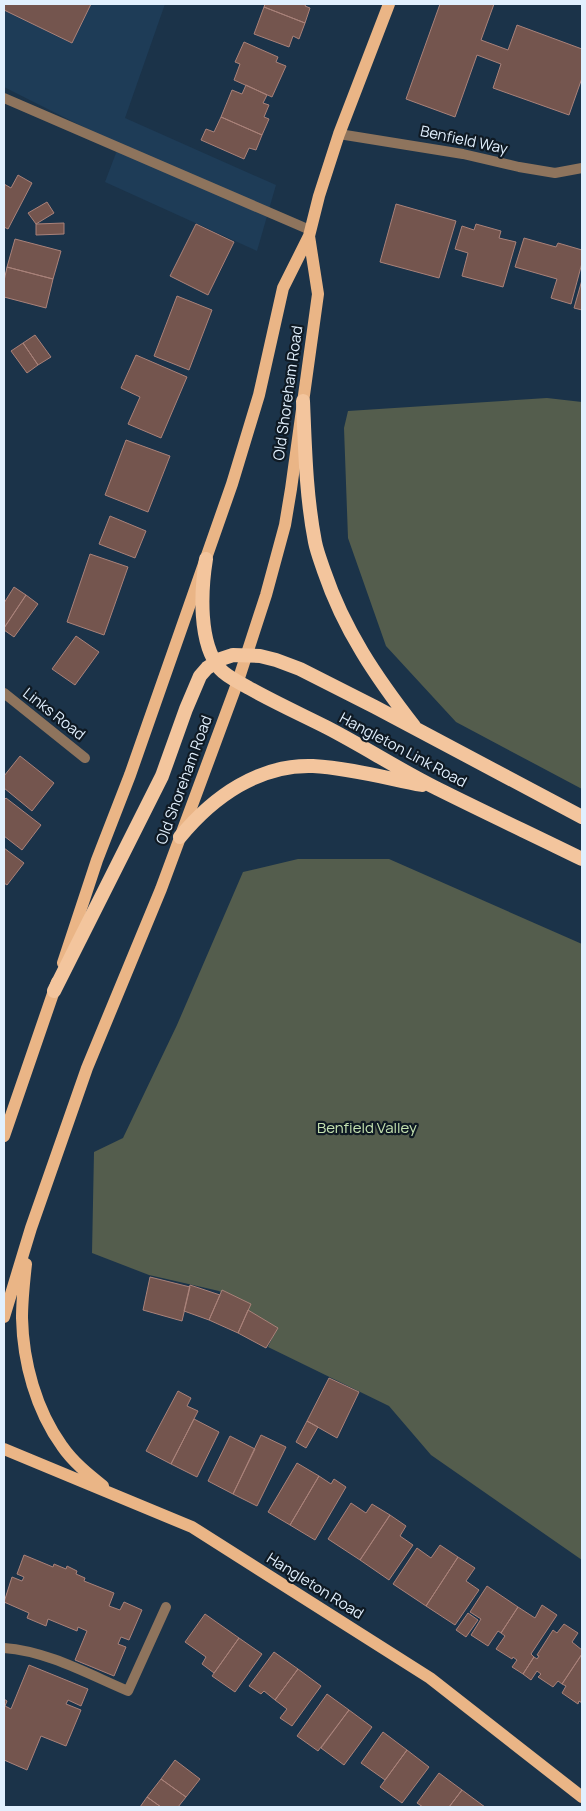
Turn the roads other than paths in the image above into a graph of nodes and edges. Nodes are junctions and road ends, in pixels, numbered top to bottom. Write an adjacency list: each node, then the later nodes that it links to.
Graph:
1 (389, 4): 3 (main road, Old Shoreham Road)
2 (4, 98): 5 (street)
3 (339, 134): 4 (street, Benfield Way); 5 (main road, Old Shoreham Road)
4 (582, 168)
5 (309, 233): 6 (main road, Old Shoreham Road); 7 (main road, Old Shoreham Road)
6 (303, 401): 8 (main road, Old Shoreham Road); 12 (highway)
7 (206, 559): 9 (highway, Hangleton Link Road); 18 (main road, Old Shoreham Road)
8 (247, 654): 9 (highway, Hangleton Link Road); 10 (main road, Old Shoreham Road); 12 (highway, Hangleton Link Road)
9 (215, 661): 10 (highway, Hangleton Link Road); 18 (highway)
10 (238, 681): 14 (highway, Hangleton Link Road); 16 (main road, Old Shoreham Road)
11 (4, 693): 13 (street, Links Road)
12 (417, 730): 15 (highway, Hangleton Link Road)
13 (86, 758)
14 (434, 787): 16 (highway); 17 (highway, Hangleton Link Road)
15 (582, 817)
16 (180, 837): 20 (main road, Old Shoreham Road)
17 (582, 859)
18 (54, 991): 19 (main road, Old Shoreham Road)
19 (4, 1136)
20 (32, 1228): 21 (main road, Old Shoreham Road); 23 (main road)
21 (4, 1317)
22 (4, 1449): 23 (main road, Hangleton Road)
23 (117, 1496): 26 (main road, Hangleton Road)
24 (166, 1607): 25 (street)
25 (4, 1648)
26 (582, 1797)

